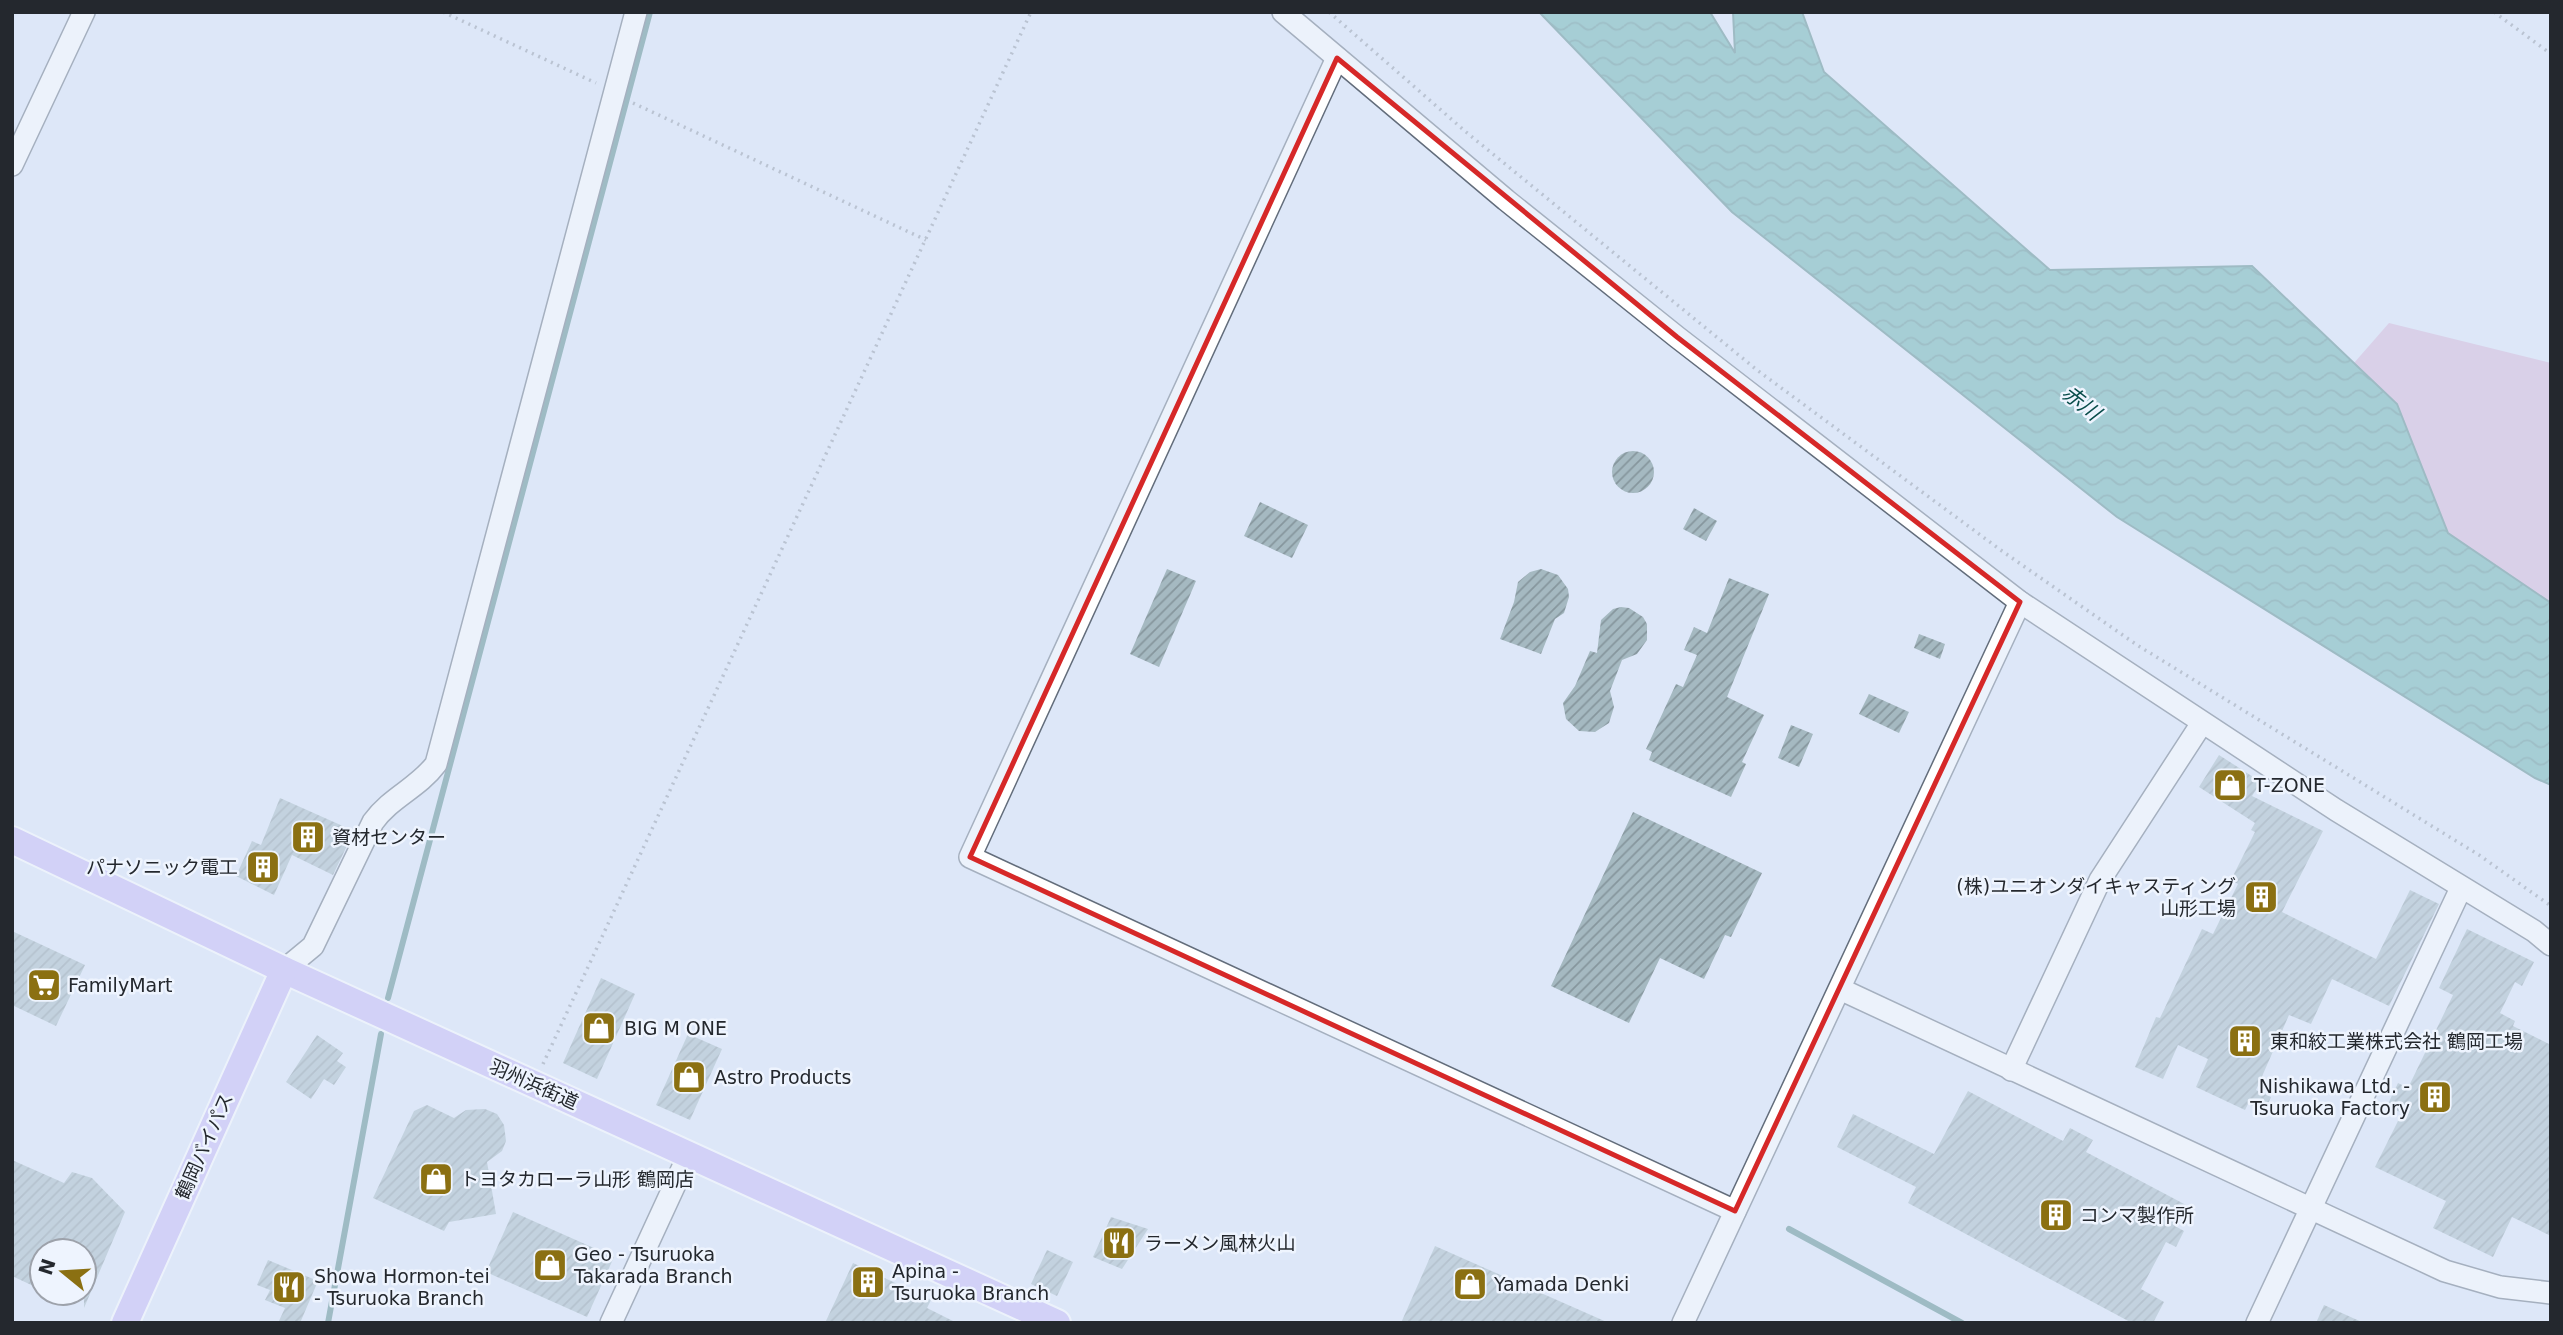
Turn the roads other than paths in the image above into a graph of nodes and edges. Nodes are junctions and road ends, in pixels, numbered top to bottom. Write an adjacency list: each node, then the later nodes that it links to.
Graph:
1 (84, 12): 5 (street)
2 (636, 12): 11 (street)
3 (1283, 12): 4 (street)
4 (1337, 58): 6 (street); 16 (street)
5 (12, 165)
6 (2020, 602): 7 (street); 12 (street)
7 (2202, 723): 9 (street); 13 (street)
8 (12, 840): 11 (main road, 羽州浜街道)
9 (2461, 888): 10 (street); 15 (street)
10 (2551, 945)
11 (284, 970): 14 (main road, 羽州浜街道); 18 (main road, 鶴岡バイパス)
12 (1840, 989): 13 (street); 16 (street)
13 (2011, 1070): 15 (street)
14 (689, 1154): 19 (street); 20 (main road, 羽州浜街道)
15 (2310, 1210): 17 (street); 22 (street)
16 (1735, 1211): 21 (street)
17 (2551, 1293)
18 (125, 1323)
19 (611, 1323)
20 (1057, 1323)
21 (1684, 1323)
22 (2258, 1323)

